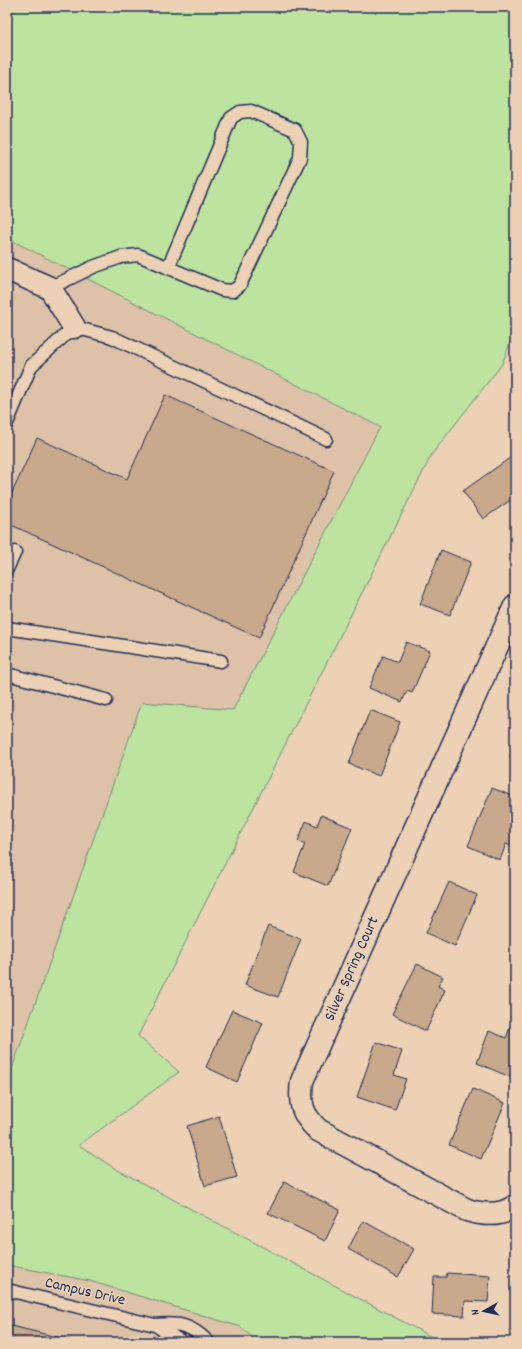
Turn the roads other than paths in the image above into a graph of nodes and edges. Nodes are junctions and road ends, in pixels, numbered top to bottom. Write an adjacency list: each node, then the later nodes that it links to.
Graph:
1 (168, 268): 1 (lane); 3 (lane)
2 (9, 274): 3 (street)
3 (50, 288): 4 (street)
4 (74, 327): 5 (lane); 6 (lane)
5 (7, 423)
6 (326, 439)
7 (15, 552): 8 (lane)
8 (7, 568)
9 (515, 606): 14 (street, Silver Spring Court)
10 (7, 628): 11 (lane)
11 (221, 661)
12 (7, 674): 13 (lane)
13 (106, 700)
14 (515, 1206)
15 (7, 1290): 16 (lane, Campus Drive)
16 (155, 1325): 17 (lane, Campus Drive); 18 (lane, Campus Drive)
17 (182, 1342)
18 (208, 1342)

